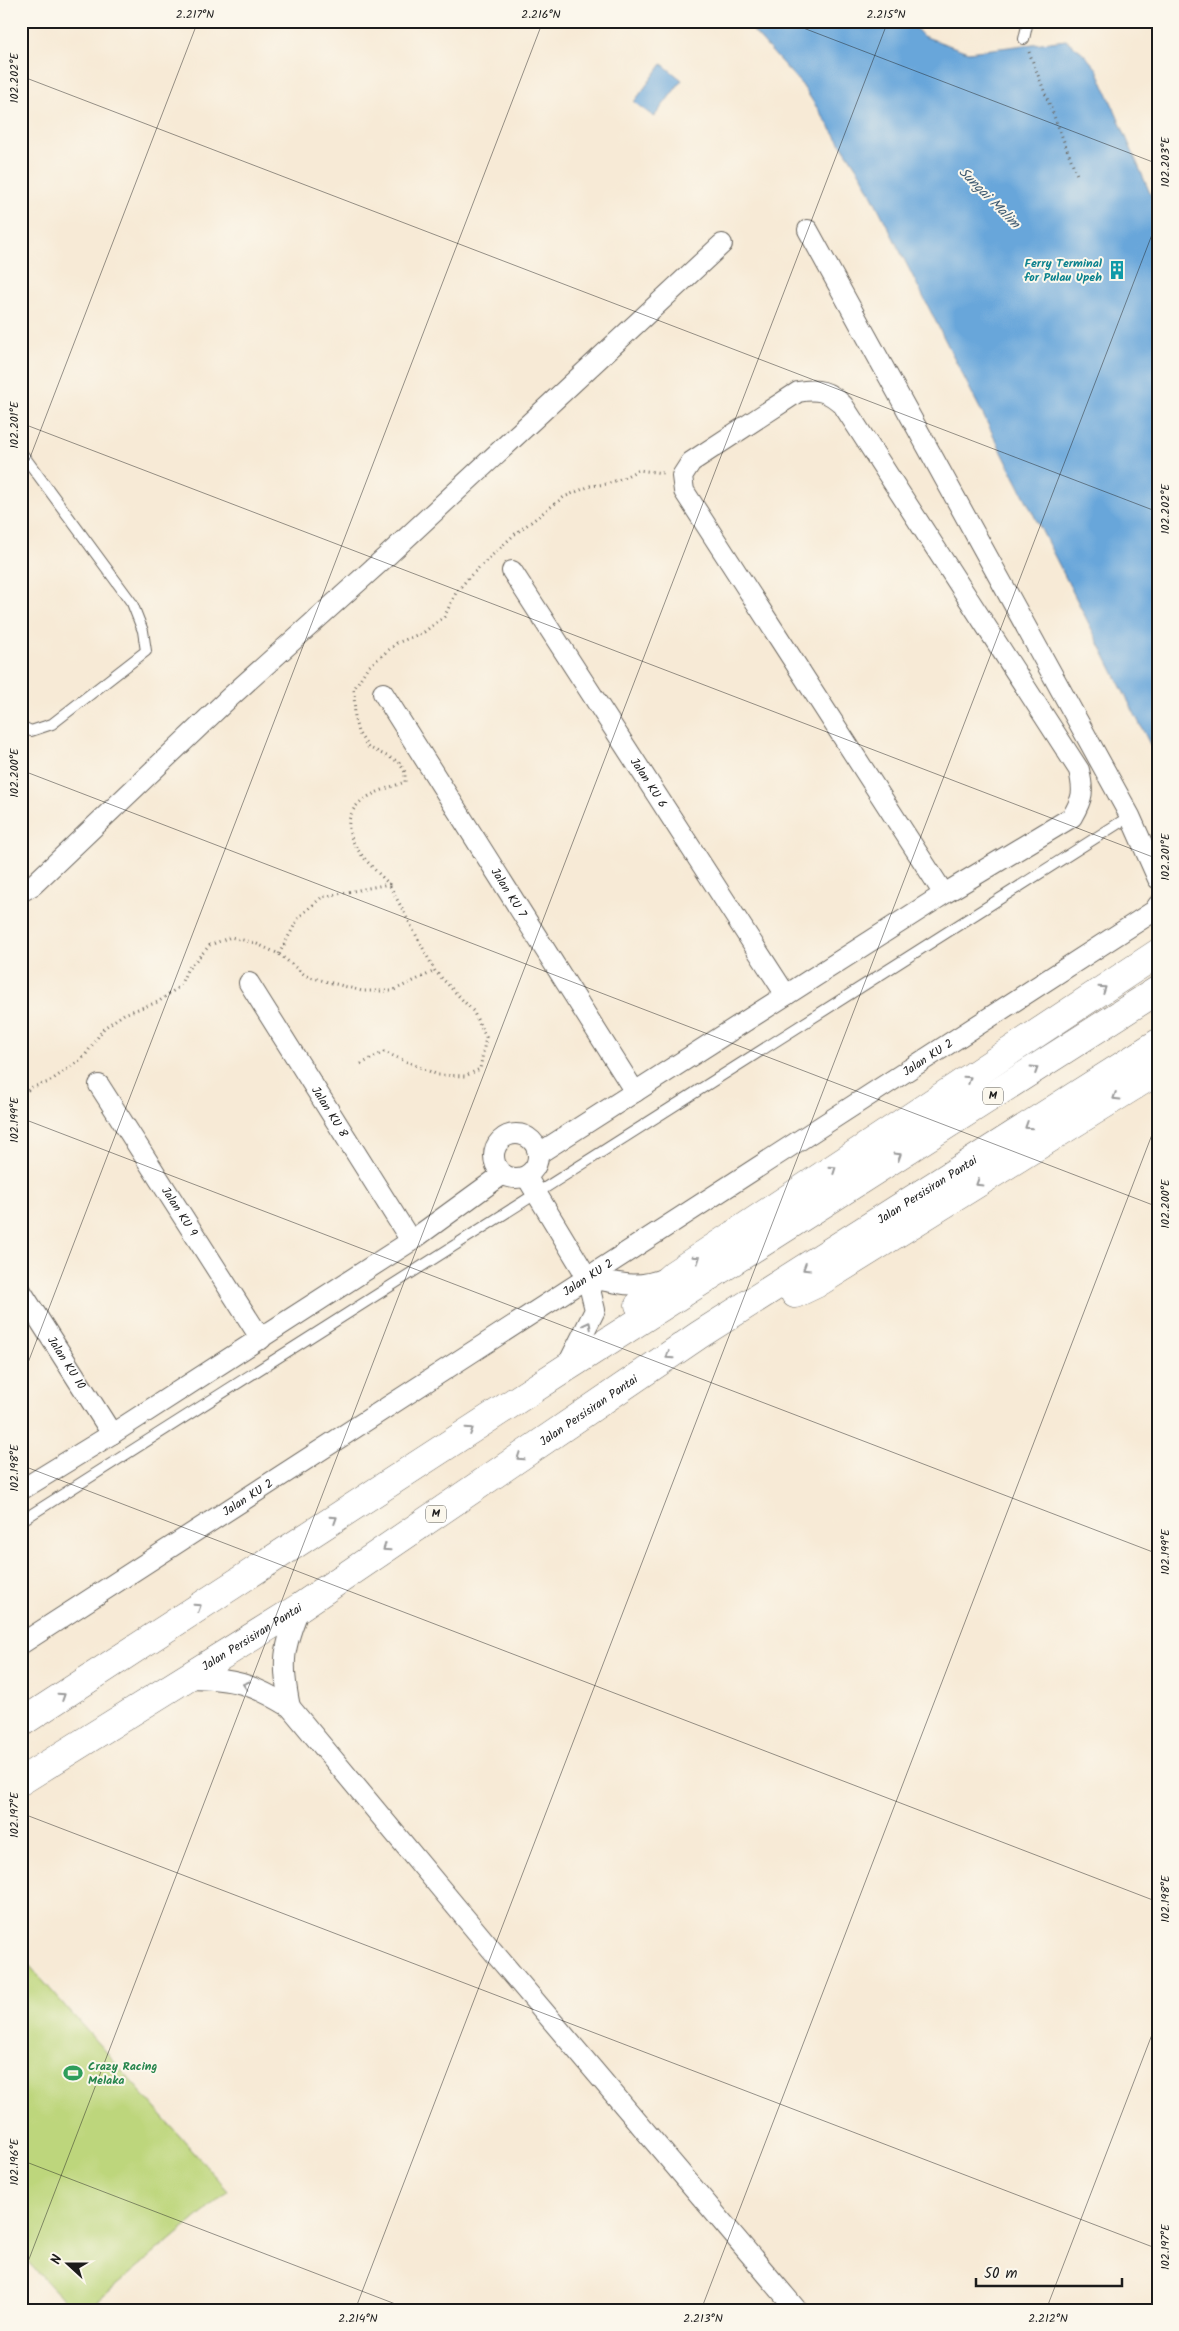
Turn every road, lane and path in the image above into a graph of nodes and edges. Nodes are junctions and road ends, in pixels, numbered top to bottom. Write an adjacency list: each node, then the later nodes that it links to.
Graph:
1 (1028, 21): 2 (lane)
2 (1024, 39): 3 (path)
3 (1077, 175)
4 (808, 230): 11 (street)
5 (722, 244): 14 (street)
6 (21, 452): 10 (lane)
7 (682, 476): 13 (path); 15 (street); 15 (street)
8 (512, 570): 22 (street, Jalan KU 6)
9 (383, 693): 27 (street, Jalan KU 7)
10 (21, 726)
11 (1130, 816): 12 (street); 32 (lane)
12 (1158, 879)
13 (389, 884): 18 (path); 19 (path)
14 (21, 892)
15 (944, 894): 22 (street)
16 (1156, 908): 35 (street, Jalan KU 2)
17 (1158, 953): 34 (main road, one-way to 17)
18 (279, 954): 19 (path); 28 (path)
19 (435, 971): 24 (path)
20 (249, 983): 33 (street, Jalan KU 8)
21 (1158, 990): 39 (main road, M, one-way to 21)
22 (786, 995): 27 (street)
23 (1158, 1043): 37 (main road, Jalan Persisiran Pantai / M, one-way to 37)
24 (361, 1064)
25 (1158, 1071): 37 (main road, one-way to 37)
26 (99, 1085): 38 (street, Jalan KU 9)
27 (635, 1092): 29 (street)
28 (21, 1098)
29 (538, 1154): 30 (street); 31 (street)
30 (503, 1174): 31 (street); 33 (street)
31 (526, 1176): 32 (street)
32 (537, 1194): 35 (street); 42 (lane)
33 (411, 1241): 38 (street)
34 (674, 1274): 35 (street); 39 (main road)
35 (587, 1277): 39 (street, one-way to 35); 44 (street, Jalan KU 2)
36 (21, 1291): 40 (street, Jalan KU 10)
37 (699, 1335): 43 (main road, Jalan Persisiran Pantai / M, one-way to 43)
38 (262, 1339): 40 (street)
39 (566, 1368): 47 (main road, M, one-way to 39)
40 (112, 1434): 41 (street)
41 (21, 1490)
42 (21, 1521)
43 (300, 1607): 45 (main road, Jalan Persisiran Pantai / M); 46 (street)
44 (21, 1644)
45 (189, 1678): 46 (street, one-way to 45); 48 (main road, Jalan Persisiran Pantai / M)
46 (290, 1707): 49 (street)
47 (21, 1723)
48 (21, 1781)
49 (797, 2310)

